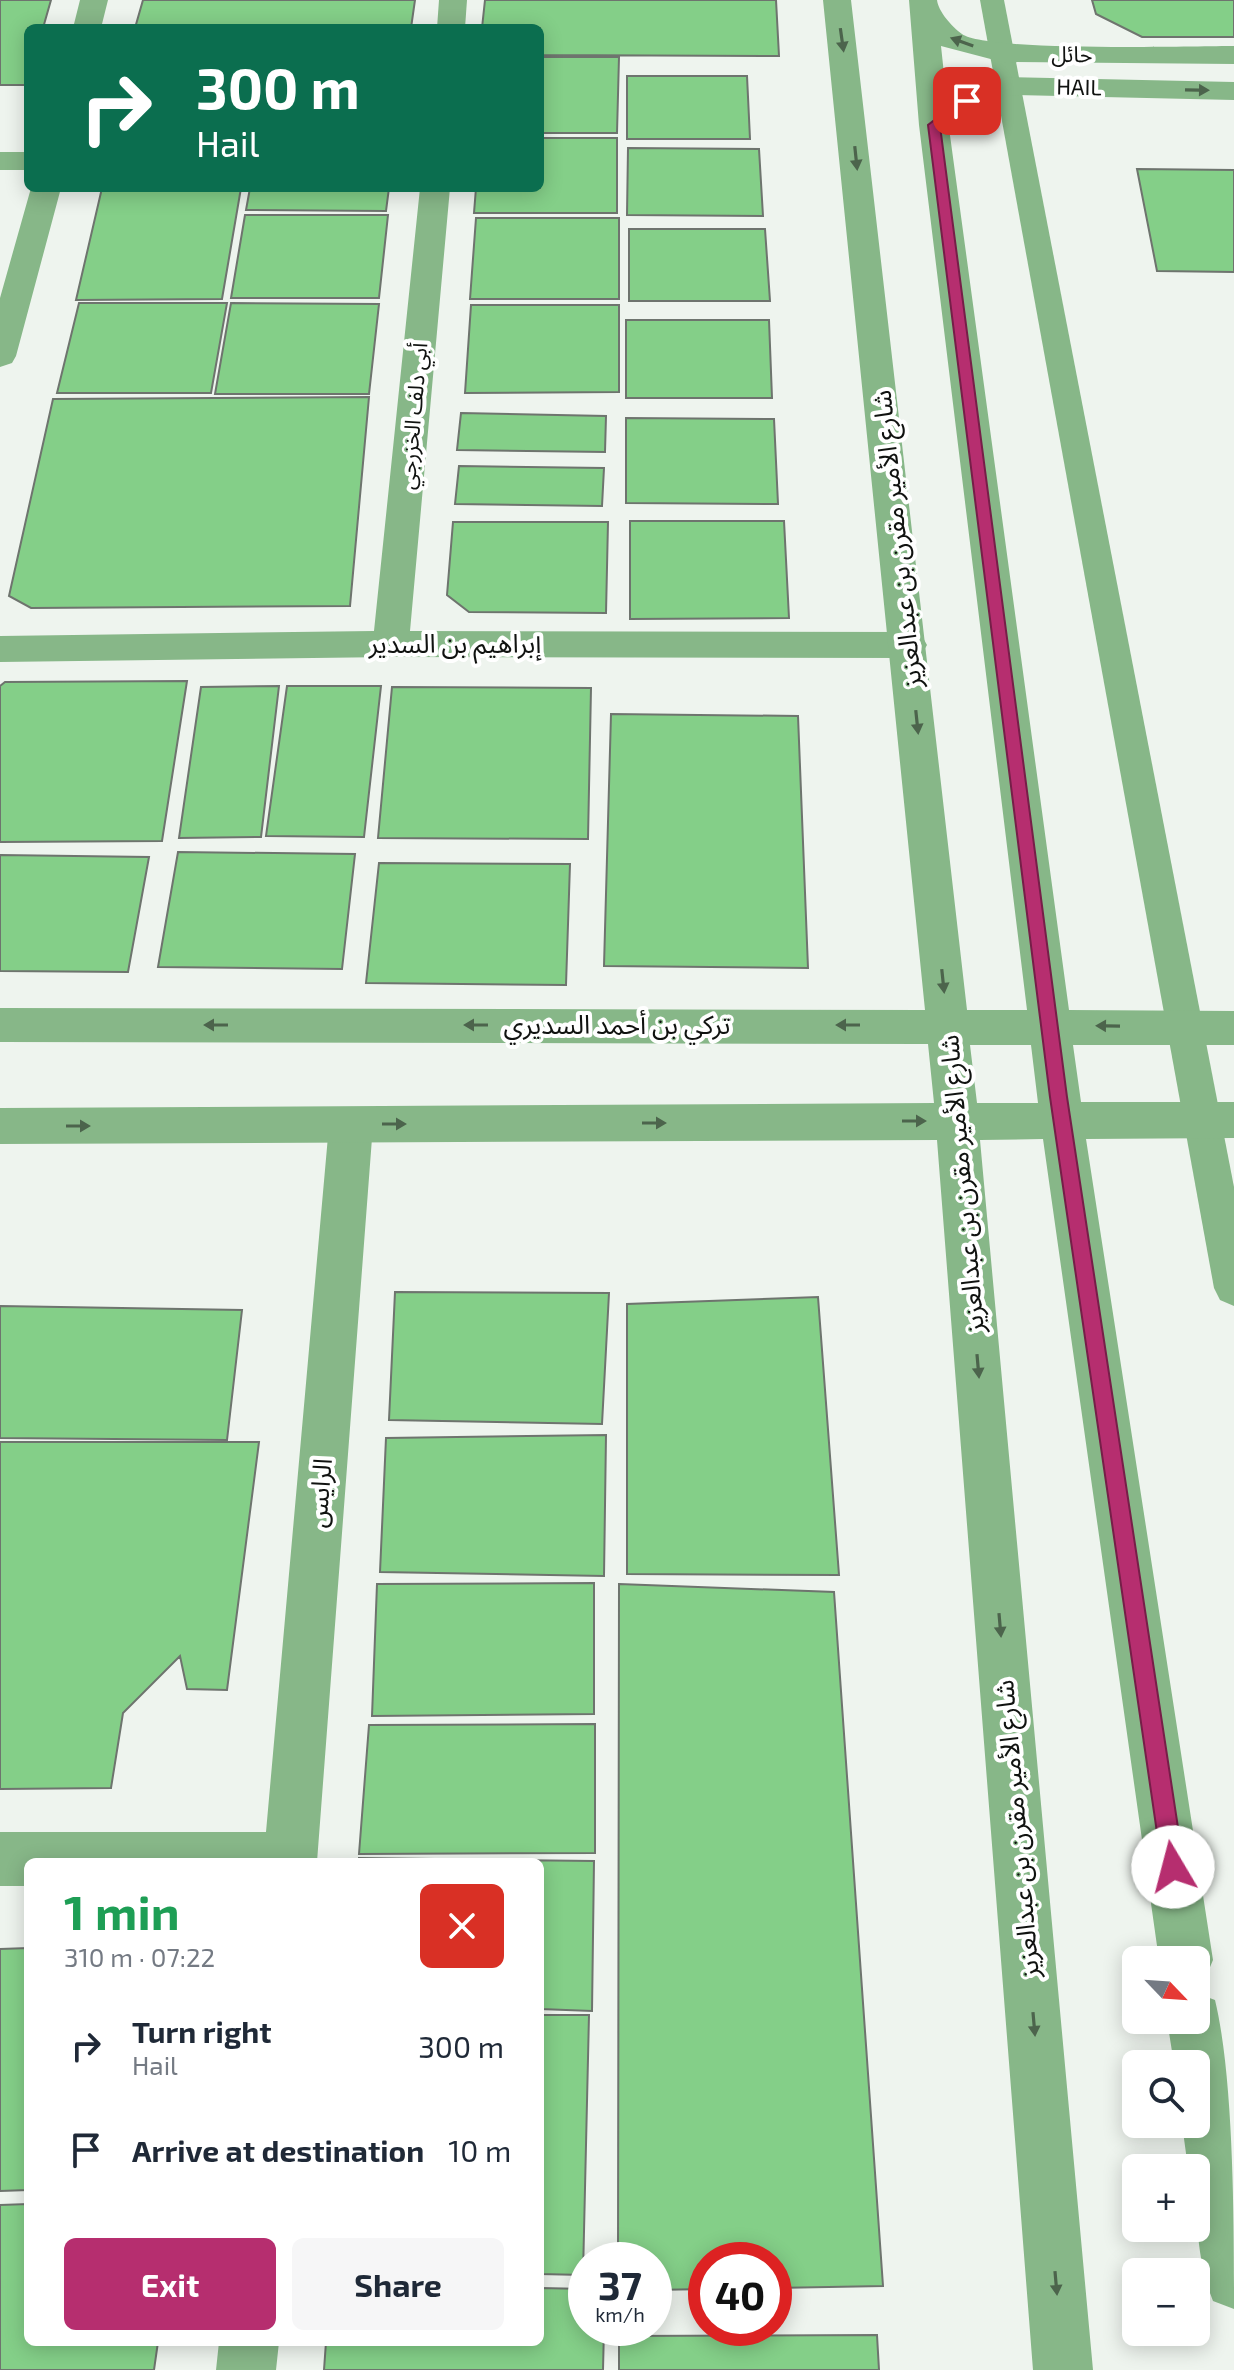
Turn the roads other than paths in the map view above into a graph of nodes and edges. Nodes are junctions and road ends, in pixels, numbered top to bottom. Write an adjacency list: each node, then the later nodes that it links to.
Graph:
1 (94, 0): 6 (street)
2 (453, 0): 7 (street)
3 (837, 0): 21 (street, شارع الأمير مقرن بن عبدالعزيز, one-way to 21)
4 (992, 0): 8 (street)
5 (924, 5): 8 (street, حائل, one-way to 5); 14 (street)
6 (88, 24)
7 (451, 24)
8 (1002, 53): 9 (street, حائل); 11 (street)
9 (1145, 54): 10 (street, حائل); 12 (street)
10 (1234, 55)
11 (1008, 86): 12 (street, HAIL); 14 (street, HAIL); 26 (street)
12 (1150, 89): 13 (street, HAIL, one-way to 13)
13 (1234, 91)
14 (934, 125): 25 (street)
15 (0, 161): 16 (street)
16 (24, 161)
17 (45, 192): 19 (street)
18 (435, 192): 20 (street, أبي دلف الخزرجي)
19 (0, 356)
20 (391, 644): 21 (street, إبراهيم بن السدير); 22 (street, إبراهيم بن السدير)
21 (909, 645): 24 (street, شارع الأمير مقرن بن عبدالعزيز, one-way to 24)
22 (0, 649)
23 (0, 1025): 24 (street, تركي بن أحمد السديري, one-way to 23)
24 (947, 1025): 25 (street, تركي بن أحمد السديري); 29 (street, شارع الأمير مقرن بن عبدالعزيز)
25 (1049, 1025): 26 (street, تركي بن أحمد السديري, one-way to 25); 30 (street)
26 (1186, 1027): 27 (street, تركي بن أحمد السديري); 28 (street)
27 (1234, 1028)
28 (1218, 1119): 30 (street); 33 (street)
29 (957, 1121): 30 (street); 31 (street, one-way to 29); 42 (street, شارع الأمير مقرن بن عبدالعزيز, one-way to 42)
30 (1062, 1121): 37 (street)
31 (351, 1125): 32 (street, one-way to 31); 34 (street, الرايس)
32 (0, 1126)
33 (1234, 1288)
34 (290, 1858)
35 (0, 1859): 36 (street)
36 (24, 1859)
37 (1184, 1946)
38 (1197, 2034): 39 (street)
39 (1234, 2280)
40 (249, 2346): 41 (street)
41 (246, 2370)
42 (1063, 2370)

